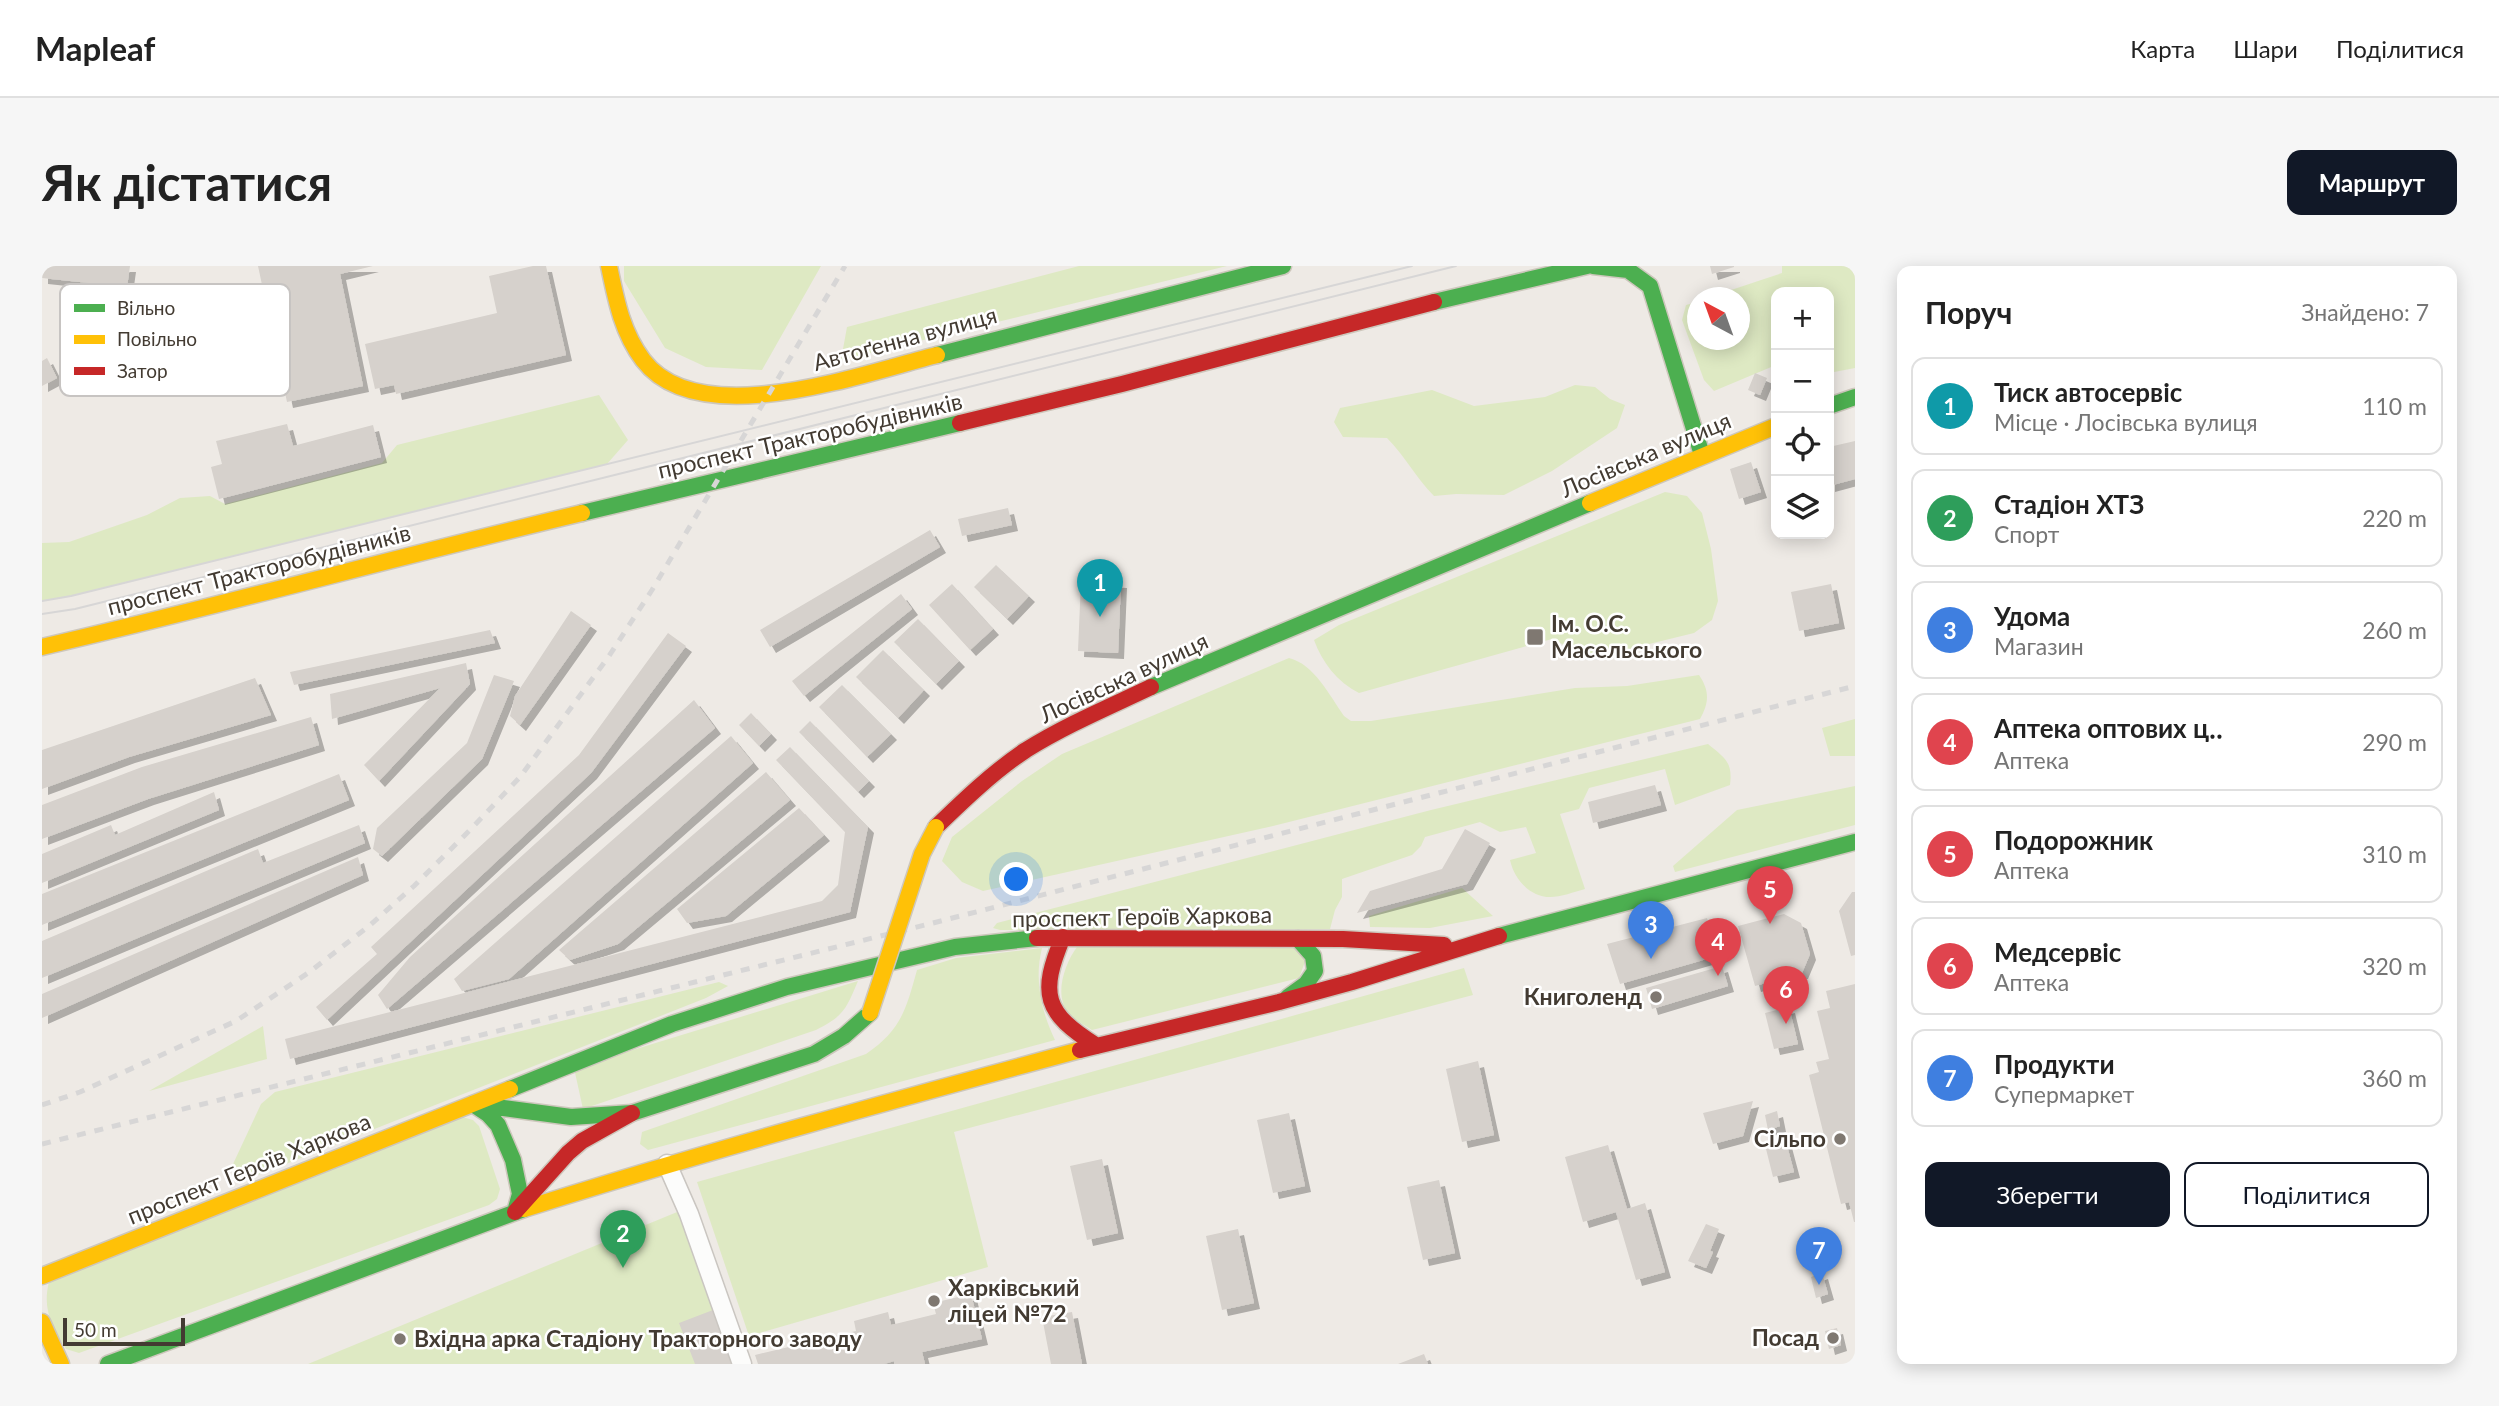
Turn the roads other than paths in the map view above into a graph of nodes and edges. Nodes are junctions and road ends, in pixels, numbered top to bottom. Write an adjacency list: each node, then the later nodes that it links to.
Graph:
1 (609, 266): 2 (main road, Автоґенна вулиця)
2 (1283, 266)
3 (1587, 266): 11 (main road, проспект Тракторобудівників)
4 (1593, 266): 6 (main road)
5 (1645, 266): 6 (main road)
6 (1650, 286): 10 (main road)
7 (1855, 397): 8 (main road)
8 (1834, 404)
9 (1771, 428): 10 (main road, Лосівська вулиця)
10 (1702, 455): 19 (main road, Лосівська вулиця, bridge)
11 (42, 647)
12 (1855, 842): 15 (main road, проспект Героїв Харкова)
13 (1063, 937): 14 (main road, проспект Героїв Харкова); 17 (main road); 18 (main road, проспект Героїв Харкова)
14 (1298, 939): 15 (main road, проспект Героїв Харкова); 16 (main road)
15 (1460, 946): 16 (main road, проспект Героїв Харкова)
16 (1279, 1002): 17 (main road, проспект Героїв Харкова)
17 (1097, 1046): 20 (main road, проспект Героїв Харкова)
18 (473, 1104): 19 (main road); 21 (main road); 22 (main road, проспект Героїв Харкова)
19 (632, 1113): 21 (main road)
20 (667, 1164): 21 (main road, проспект Героїв Харкова); 27 (street)
21 (515, 1212): 24 (main road, проспект Героїв Харкова)
22 (42, 1276)
23 (42, 1322): 25 (main road)
24 (138, 1359): 26 (main road, проспект Героїв Харкова)
25 (61, 1364)
26 (108, 1364)
27 (742, 1364)

